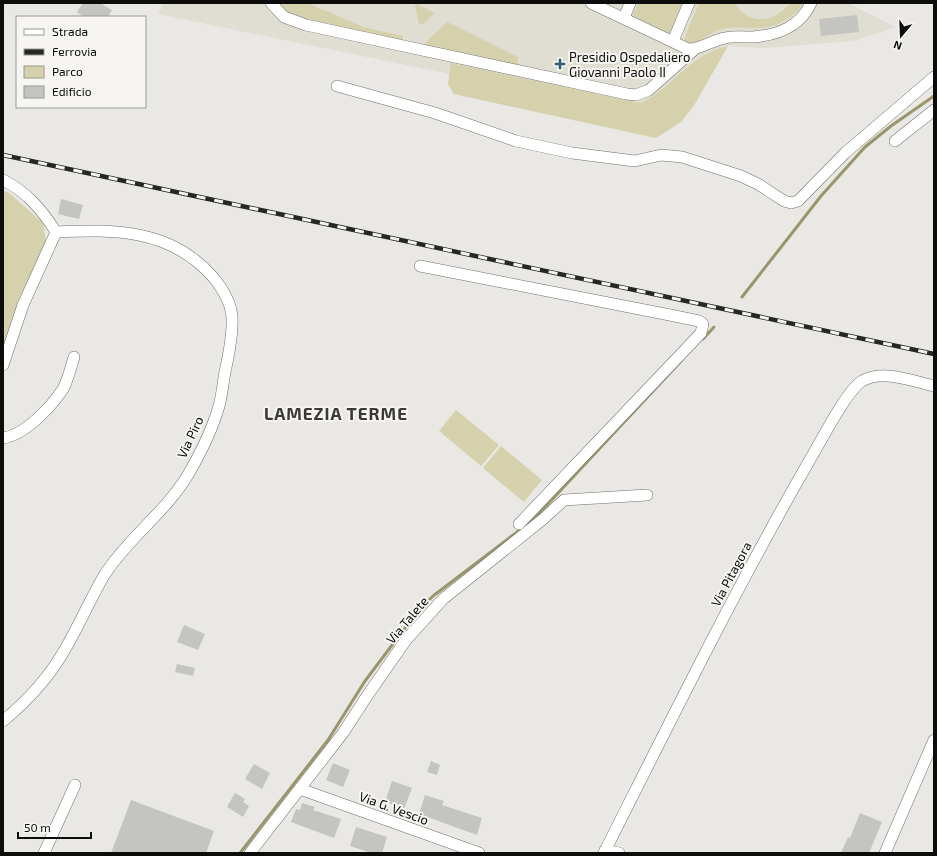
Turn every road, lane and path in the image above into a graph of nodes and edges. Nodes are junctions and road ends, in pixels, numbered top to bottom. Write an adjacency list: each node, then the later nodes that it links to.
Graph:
1 (271, 3): 8 (street)
2 (591, 3): 6 (street)
3 (630, 3): 6 (street)
4 (689, 3): 7 (street)
5 (811, 3): 8 (street)
6 (624, 18): 7 (street)
7 (673, 41): 8 (street)
8 (695, 49)
9 (934, 77): 10 (street)
10 (337, 86)
11 (934, 110): 12 (street)
12 (895, 141)
13 (3, 180): 14 (street)
14 (56, 232): 17 (street); 24 (street, Via Piro)
15 (420, 266): 20 (street)
16 (74, 357): 19 (street)
17 (3, 365)
18 (934, 386): 28 (street, Via Pitagora)
19 (3, 438)
20 (552, 489): 22 (street); 23 (street)
21 (647, 495): 22 (street)
22 (564, 500): 27 (street, Via Talete)
23 (519, 524)
24 (3, 721)
25 (934, 740): 33 (street)
26 (75, 785): 29 (street)
27 (300, 789): 30 (street, Via Talete); 31 (street, Via G. Vescio)
28 (604, 852): 32 (street)
29 (44, 853)
30 (250, 853)
31 (479, 853)
32 (619, 853)
33 (885, 853)

